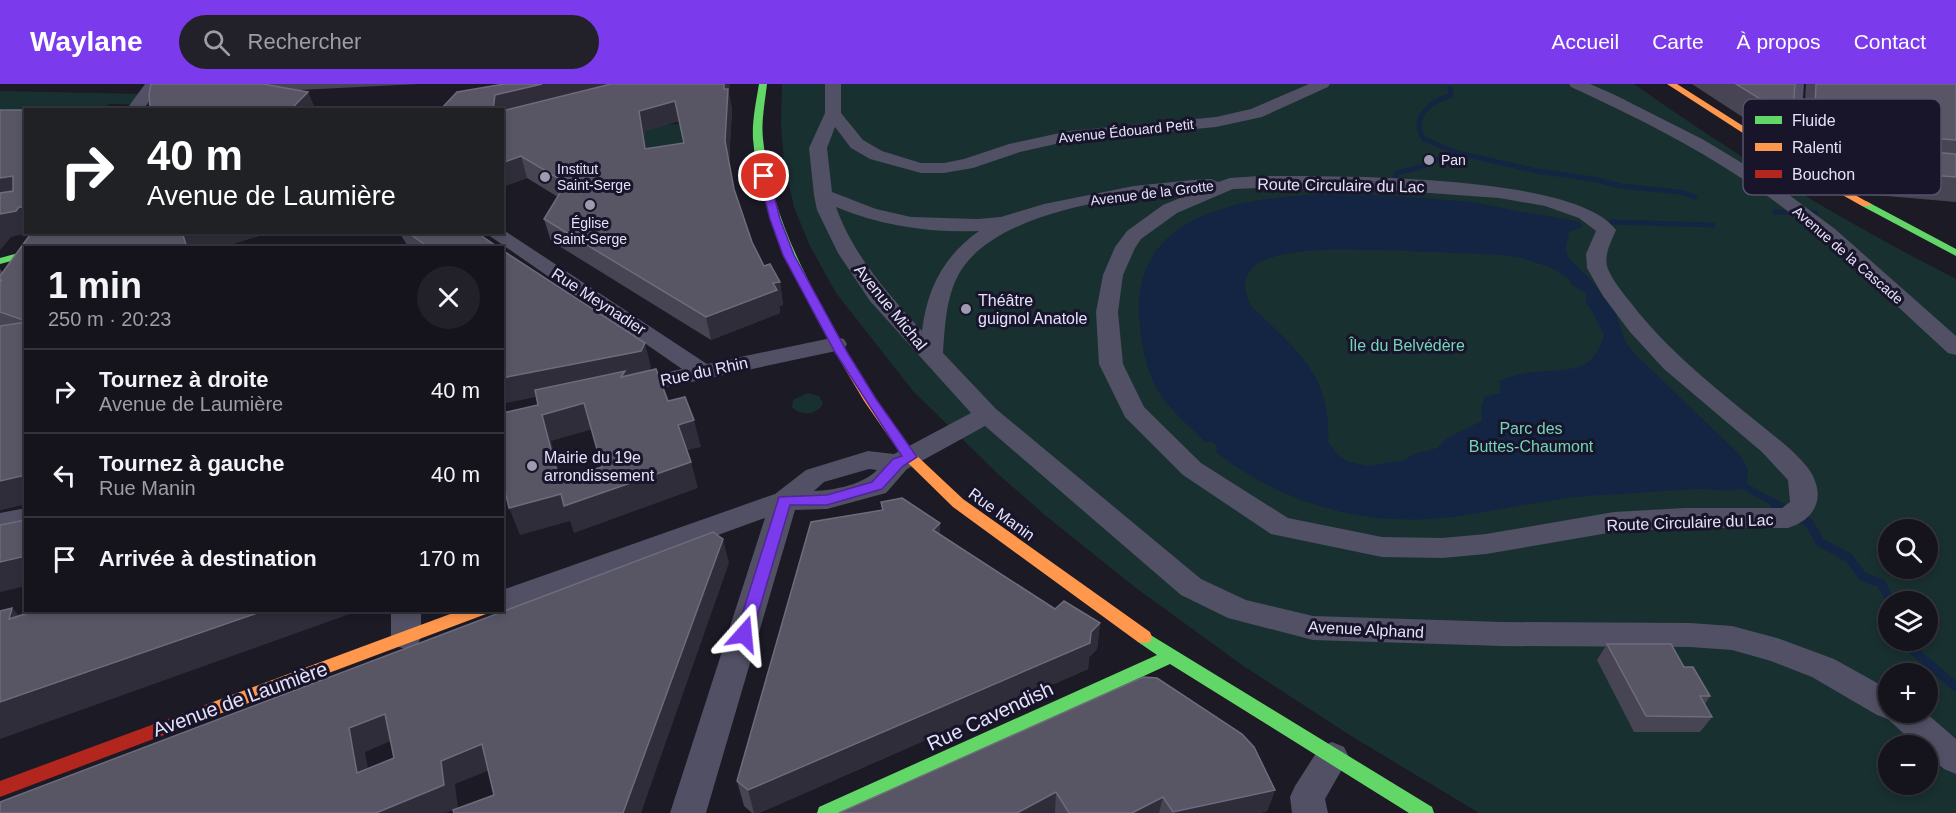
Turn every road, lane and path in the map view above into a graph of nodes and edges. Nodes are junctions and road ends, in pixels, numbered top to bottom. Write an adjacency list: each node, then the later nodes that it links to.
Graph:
1 (763, 84): 26 (street, Rue Manin)
2 (833, 84): 10 (street)
3 (1322, 84): 10 (street, Avenue Édouard Petit)
4 (1577, 84): 14 (street, Avenue de la Cascade)
5 (1671, 84): 11 (street)
6 (1796, 84): 8 (street)
7 (155, 85): 9 (street)
8 (1795, 99)
9 (136, 108)
10 (833, 113): 16 (street, Avenue Michal)
11 (1743, 131)
12 (1941, 170): 13 (street)
13 (1956, 171)
14 (1743, 173)
15 (1230, 184): 15 (street, Route Circulaire du Lac); 19 (street, Avenue de la Grotte)
16 (823, 195): 19 (street, Avenue de la Grotte); 28 (street, Avenue Michal)
17 (1776, 195): 27 (street, Avenue de la Cascade)
18 (1852, 195): 22 (street)
19 (1005, 223): 28 (street, Avenue de la Grotte)
20 (497, 234): 29 (street, Rue Meynadier)
21 (24, 252): 23 (street)
22 (1956, 253)
23 (0, 261)
24 (24, 265): 25 (street)
25 (14, 281)
26 (836, 344): 29 (street, Rue du Rhin); 32 (street, Rue Manin)
27 (1956, 348)
28 (931, 356): 31 (street, Avenue Michal)
29 (703, 372): 30 (street, Rue du Rhin)
30 (599, 394)
31 (987, 415): 32 (street); 40 (street, Avenue Alphand)
32 (904, 460): 33 (street); 39 (street, Rue Manin)
33 (784, 501): 36 (street); 45 (street)
34 (24, 518): 35 (street)
35 (0, 523)
36 (504, 601)
37 (469, 612): 38 (street, Avenue de Laumière)
38 (406, 624): 44 (street, Avenue de Laumière)
39 (1171, 656): 42 (street, Rue Manin); 46 (street, Rue Cavendish)
40 (1878, 699)
41 (1914, 723): 43 (street)
42 (1332, 757): 47 (street); 48 (street, Rue Manin)
43 (1956, 759)
44 (0, 789)
45 (688, 813)
46 (826, 813)
47 (1310, 813)
48 (1425, 813)

